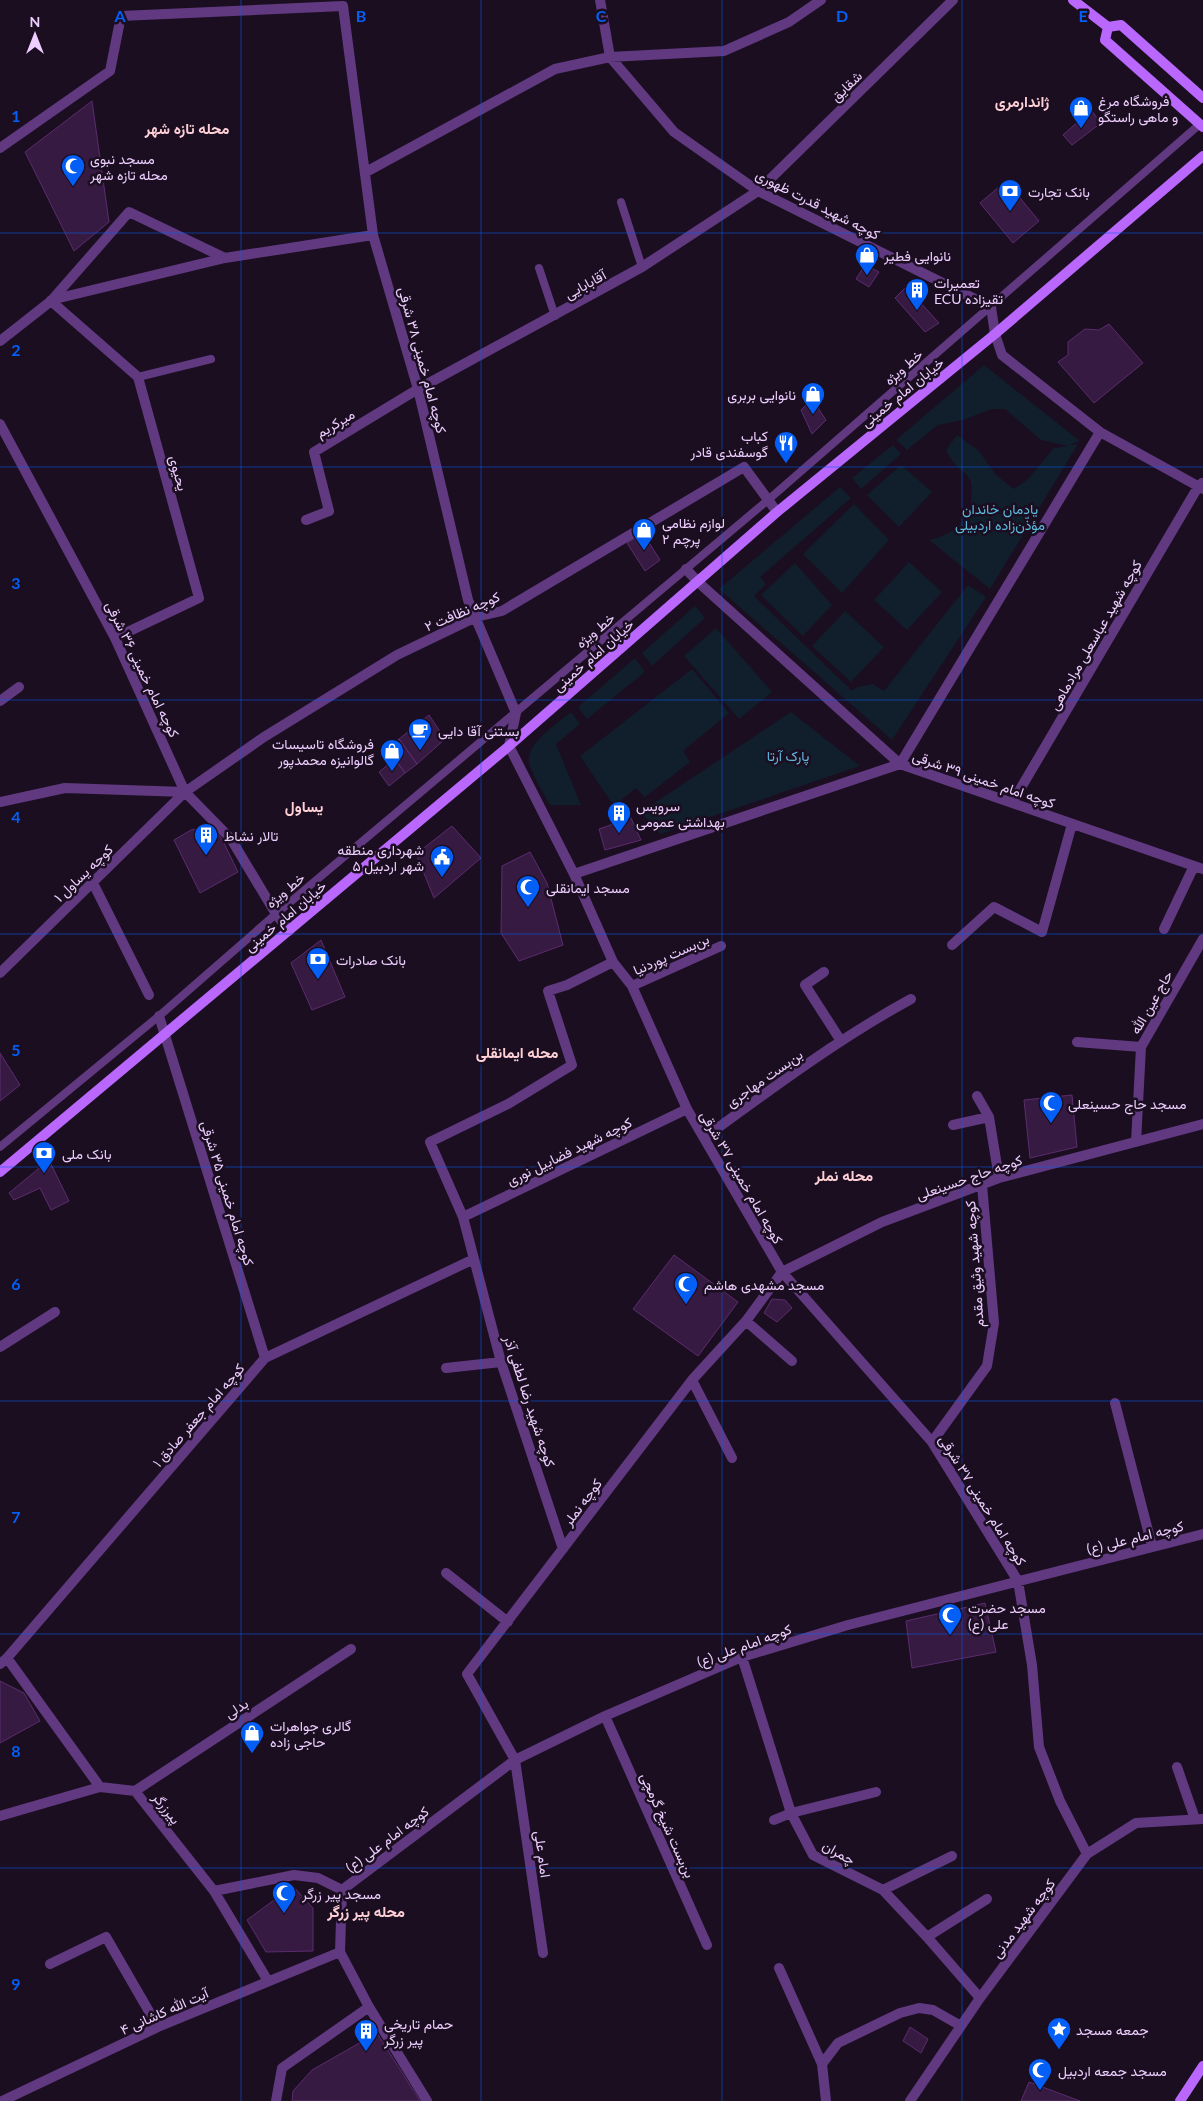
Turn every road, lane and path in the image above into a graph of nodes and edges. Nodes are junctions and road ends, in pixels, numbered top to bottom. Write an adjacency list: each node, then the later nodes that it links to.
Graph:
1 (600, 0): 7 (street)
2 (821, 0): 7 (street)
3 (953, 0): 13 (street, شقایق)
4 (1073, 0): 6 (main road)
5 (342, 3): 10 (street); 12 (street, کوچه امام خمینی ۳۸ شرقی)
6 (1108, 27): 8 (main road); 9 (main road)
7 (610, 57): 12 (street); 13 (street, کوچه شهید قدرت ظهوری)
8 (1203, 98)
9 (1202, 124): 20 (lane, خط ویژه)
10 (0, 148)
11 (1203, 156): 22 (main road, خیابان امام خمینی)
12 (366, 172): 15 (street, کوچه امام خمینی ۳۸ شرقی)
13 (758, 191): 17 (street, آقابابایی); 20 (street, کوچه شهید قدرت ظهوری)
14 (621, 202): 17 (lane)
15 (373, 235): 16 (street); 26 (street, کوچه امام خمینی ۳۸ شرقی)
16 (225, 258): 19 (street); 19 (street)
17 (642, 267): 21 (street, آقابابایی)
18 (539, 268): 21 (lane)
19 (51, 300): 23 (street); 25 (street)
20 (991, 307): 22 (street); 30 (lane, خط ویژه)
21 (555, 316): 26 (street, آقابابایی)
22 (995, 334): 28 (street); 31 (main road, خیابان امام خمینی)
23 (0, 341)
24 (211, 359): 25 (lane)
25 (138, 377): 36 (street, یحیوی)
26 (418, 389): 32 (street, میرکریم); 35 (street, کوچه امام خمینی ۳۸ شرقی)
27 (0, 424): 36 (street, کوچه امام خمینی ۳۶ شرقی)
28 (1100, 432): 29 (street); 41 (street)
29 (1201, 486): 44 (street, کوچه شهید عباسعلی مرادماهی)
30 (768, 500): 31 (street); 33 (lane, خط ویژه); 35 (street, کوچه نظافت ۲)
31 (777, 512): 34 (main road, خیابان امام خمینی)
32 (306, 520)
33 (686, 569): 34 (street, کوچه امام خمینی ۳۹ شرقی); 39 (lane, خط ویژه)
34 (698, 582): 40 (main road, خیابان امام خمینی); 41 (street, کوچه امام خمینی ۳۹ شرقی)
35 (476, 617): 39 (street, کوچه امام خمینی ۳۸ شرقی); 42 (street, کوچه نظافت ۲)
36 (114, 638): 42 (street, کوچه امام خمینی ۳۶ شرقی)
37 (19, 687): 38 (street)
38 (0, 701)
39 (516, 712): 40 (street); 49 (lane, خط ویژه)
40 (509, 746): 47 (street, کوچه امام خمینی ۳۷ شرقی); 51 (main road, خیابان امام خمینی)
41 (900, 764): 44 (street, کوچه امام خمینی ۳۹ شرقی); 47 (street)
42 (185, 792): 43 (street); 48 (street, کوچه یساول ۱); 49 (street, کوچه امام خمینی ۳۶ شرقی)
43 (0, 802)
44 (1012, 803): 45 (street, کوچه امام خمینی ۳۹ شرقی)
45 (1072, 824): 46 (street, کوچه امام خمینی ۳۹ شرقی); 53 (street)
46 (1198, 868): 50 (street)
47 (574, 874): 55 (street, کوچه امام خمینی ۳۷ شرقی)
48 (93, 883): 57 (street, کوچه یساول ۱); 59 (street)
49 (276, 914): 51 (street, کوچه امام خمینی ۳۶ شرقی); 61 (lane, خط ویژه)
50 (1164, 929)
51 (289, 930): 62 (main road, خیابان امام خمینی)
52 (1203, 939): 65 (street, حاج عین الله)
53 (952, 945)
54 (721, 946): 58 (street, بن‌بست پوردنیا)
55 (614, 962): 58 (street, کوچه امام خمینی ۳۷ شرقی); 77 (street, کوچه شهید رضا لطفی آذر)
56 (824, 972): 63 (street)
57 (0, 973)
58 (632, 986): 67 (street, کوچه امام خمینی ۳۷ شرقی)
59 (148, 995)
60 (911, 998): 63 (street, بن‌بست مهاجری)
61 (159, 1016): 62 (street, کوچه امام خمینی ۳۵ شرقی); 73 (lane, خط ویژه)
62 (165, 1036): 74 (main road, خیابان امام خمینی); 83 (street, کوچه امام خمینی ۳۵ شرقی)
63 (841, 1041): 71 (street, بن‌بست مهاجری)
64 (1077, 1042): 65 (street)
65 (1141, 1047): 72 (street, حاج عین الله)
66 (977, 1096): 68 (street)
67 (687, 1109): 71 (street, کوچه امام خمینی ۳۷ شرقی); 77 (street, کوچه شهید فضاییل نوری)
68 (989, 1116): 70 (street); 75 (street)
69 (1203, 1124): 72 (street, کوچه حاج حسینعلی)
70 (953, 1125)
71 (704, 1138): 79 (street, کوچه امام خمینی ۳۷ شرقی)
72 (1136, 1142): 75 (street, کوچه حاج حسینعلی)
73 (0, 1147)
74 (0, 1172)
75 (999, 1178): 76 (street, کوچه حاج حسینعلی)
76 (982, 1185): 79 (street, کوچه حاج حسینعلی); 89 (street, کوچه شهید وثیق مقدم)
77 (463, 1217): 78 (street, کوچه شهید رضا لطفی آذر)
78 (474, 1259): 83 (street, کوچه امام جعفر صادق ۱); 85 (street, کوچه شهید رضا لطفی آذر)
79 (782, 1272): 81 (street, کوچه نملر); 89 (street, کوچه امام خمینی ۳۷ شرقی)
80 (55, 1312): 82 (street)
81 (746, 1321): 84 (street); 87 (street, کوچه نملر)
82 (0, 1347)
83 (265, 1358): 99 (street, کوچه امام جعفر صادق ۱)
84 (792, 1361)
85 (501, 1362): 86 (street); 93 (street, کوچه شهید رضا لطفی آذر)
86 (446, 1368)
87 (692, 1380): 90 (street); 93 (street, کوچه نملر)
88 (1115, 1402): 92 (street)
89 (932, 1442): 95 (street, کوچه امام خمینی ۳۷ شرقی)
90 (732, 1458)
91 (1203, 1534): 92 (street, کوچه امام علی (ع))
92 (1152, 1546): 95 (street, کوچه امام علی (ع))
93 (563, 1549): 96 (street, کوچه نملر)
94 (446, 1573): 96 (street)
95 (1018, 1581): 98 (street, کوچه امام علی (ع)); 110 (street)
96 (508, 1622): 101 (street, کوچه نملر)
97 (351, 1649): 104 (street, بدلی)
98 (742, 1657): 100 (street, کوچه امام علی (ع)); 106 (street, چمران)
99 (4, 1661): 103 (street)
100 (605, 1716): 101 (street, کوچه امام علی (ع)); 117 (street, بن‌بست شیخ گرمچی)
101 (515, 1760): 112 (street, کوچه امام علی (ع)); 119 (street, امام علی)
102 (1178, 1766): 108 (street)
103 (100, 1787): 104 (street, پیرزرگر); 107 (street)
104 (136, 1791): 114 (street, پیرزرگر)
105 (876, 1792): 106 (street)
106 (791, 1813): 109 (street); 113 (street, چمران)
107 (0, 1816)
108 (1199, 1819): 110 (street, کوچه شهید مدنی)
109 (774, 1820)
110 (1087, 1854): 123 (street, کوچه شهید مدنی)
111 (952, 1856): 113 (street)
112 (342, 1890): 114 (street); 118 (street)
113 (882, 1890): 116 (street, چمران)
114 (214, 1891): 122 (street, پیرزرگر)
115 (987, 1899): 116 (street)
116 (927, 1937): 123 (street, چمران)
117 (707, 1945)
118 (340, 1952): 122 (street, آیت الله کاشانی ۴); 124 (street)
119 (543, 1953)
120 (50, 1964): 126 (street)
121 (779, 1968): 127 (street)
122 (268, 1982): 126 (street, آیت الله کاشانی ۴)
123 (980, 1998): 125 (street, کوچه شهید مدنی)
124 (369, 2007): 130 (street); 131 (street)
125 (961, 2026): 127 (street); 133 (street, کوچه شهید مدنی)
126 (158, 2027): 129 (street, آیت الله کاشانی ۴)
127 (822, 2064): 132 (street)
128 (1203, 2066): 134 (main road)
129 (2, 2101)
130 (276, 2101)
131 (427, 2101)
132 (826, 2101)
133 (910, 2101)
134 (1180, 2101)

